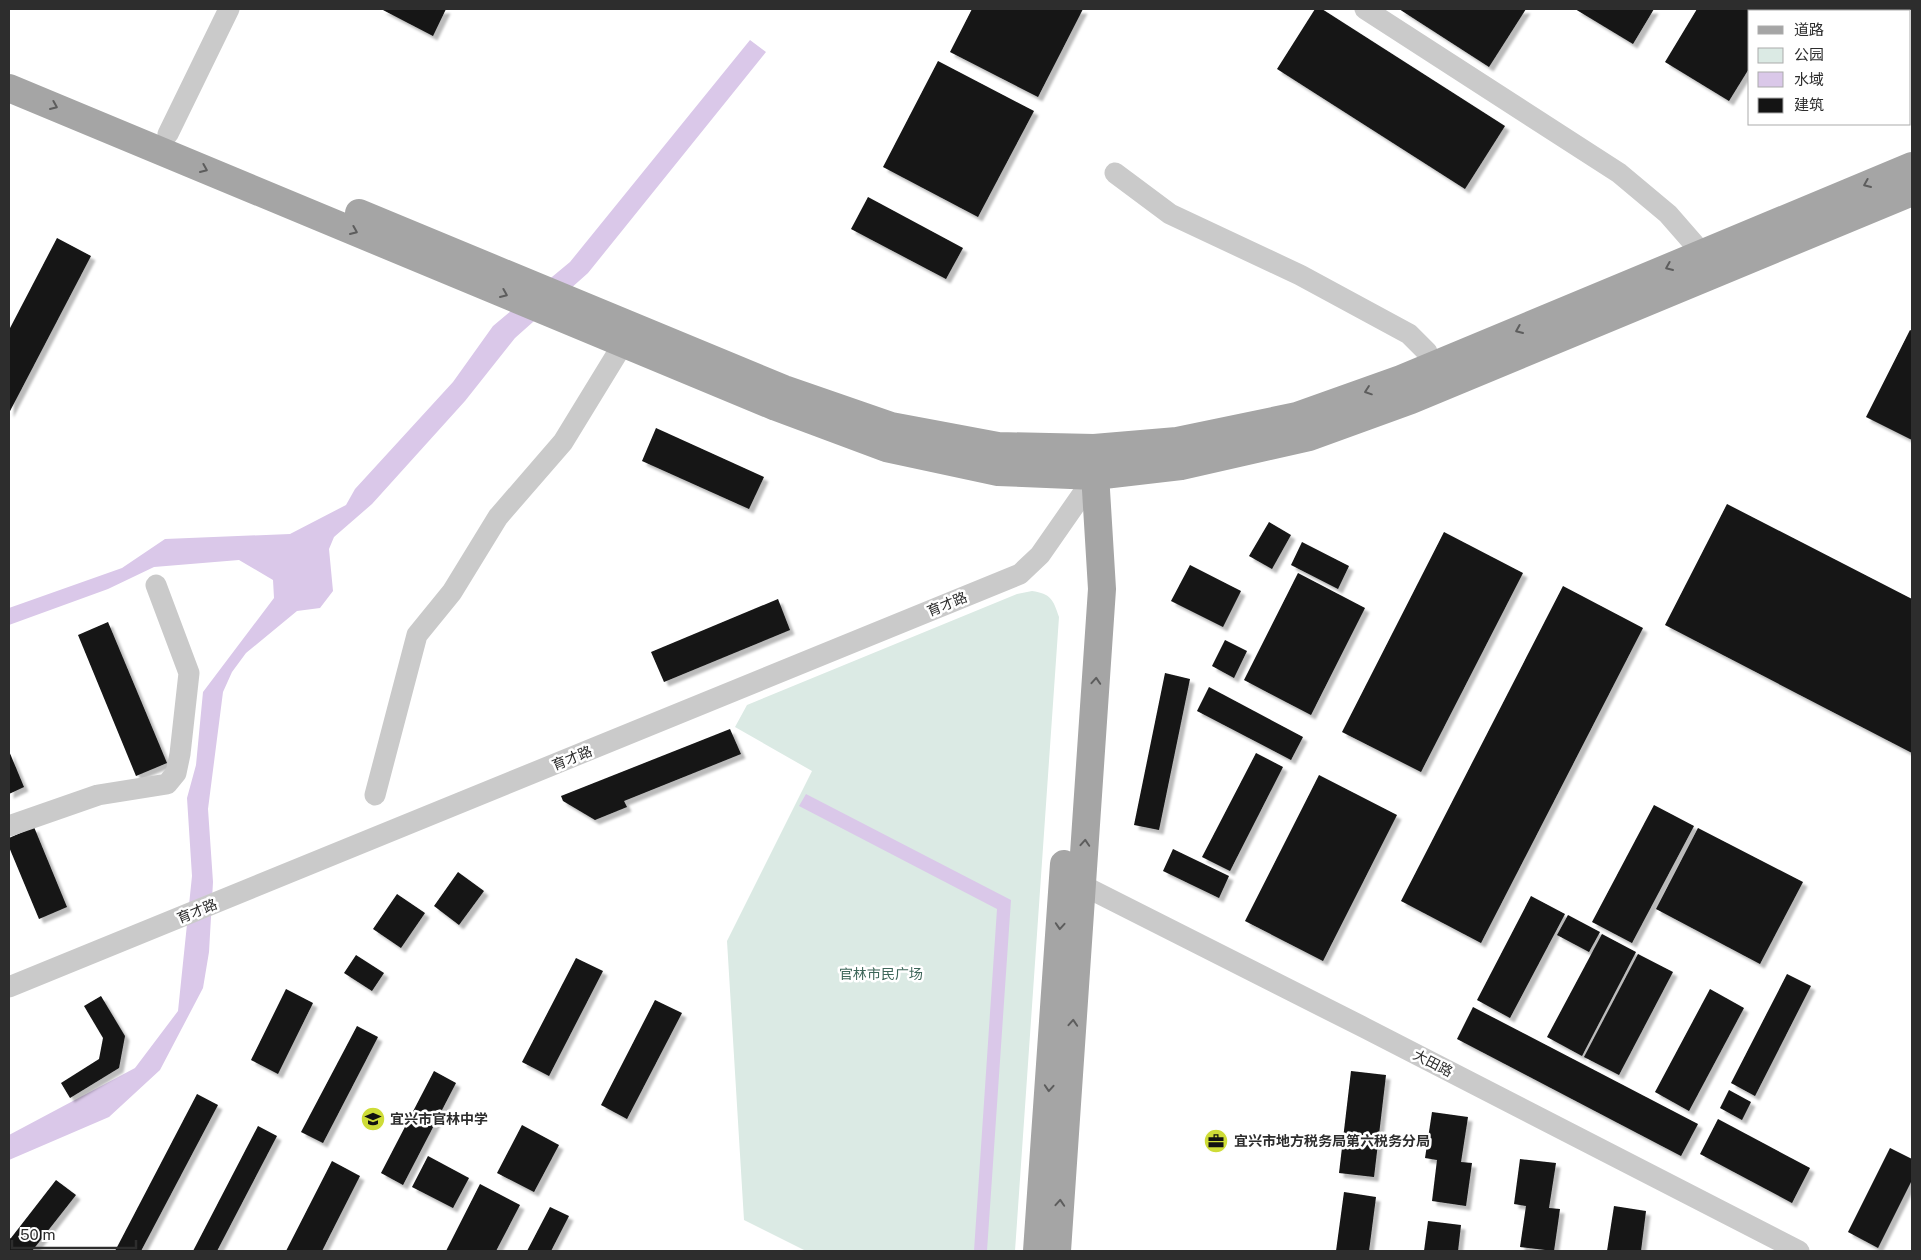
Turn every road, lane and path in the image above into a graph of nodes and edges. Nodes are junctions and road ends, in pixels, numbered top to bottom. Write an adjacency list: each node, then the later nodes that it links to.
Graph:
1 (229, 9): 5 (street)
2 (1366, 9): 9 (street)
3 (9, 68): 5 (main road)
4 (9, 88): 10 (main road, one-way to 10)
5 (168, 134): 12 (main road)
6 (1912, 166): 9 (main road, one-way to 9)
7 (1115, 173): 11 (street)
8 (1912, 192): 13 (main road)
9 (1702, 254): 11 (main road, one-way to 11)
10 (623, 344): 13 (main road); 15 (street)
11 (1432, 366): 12 (main road, one-way to 12)
12 (1094, 448): 13 (main road)
13 (1095, 476): 17 (main road); 18 (street, 育才路)
14 (156, 584): 16 (street)
15 (375, 795)
16 (9, 826)
17 (1073, 884): 19 (main road, one-way to 19); 20 (main road, one-way to 17); 21 (street, 大田路)
18 (9, 987)
19 (1037, 1251)
20 (1057, 1251)
21 (1799, 1251)

